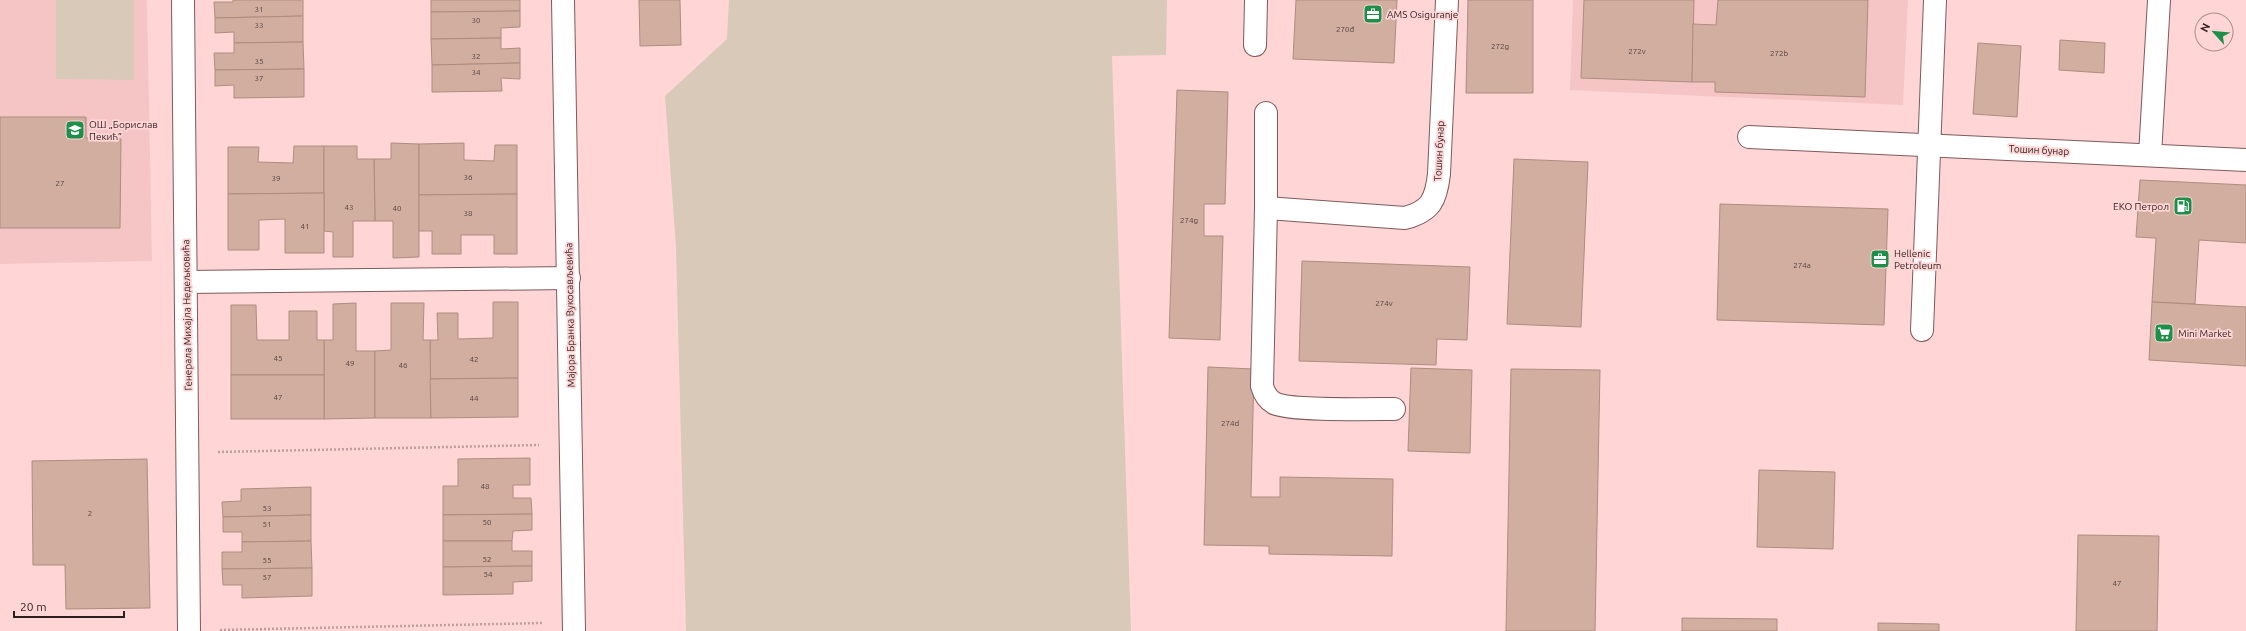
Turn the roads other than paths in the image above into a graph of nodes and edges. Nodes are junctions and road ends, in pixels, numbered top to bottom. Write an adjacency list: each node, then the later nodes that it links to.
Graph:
1 (183, 0): 15 (street, Генерала Михајла Недељковића)
2 (563, 0): 14 (street, Мајора Бранка Вукосављевића)
3 (1256, 0): 7 (street)
4 (1447, 0): 13 (street, Тошин бунар)
5 (1935, 0): 10 (street)
6 (2159, 0): 11 (street)
7 (1255, 45)
8 (1266, 113): 13 (street)
9 (1749, 137): 10 (street, Тошин бунар)
10 (1929, 144): 11 (street, Тошин бунар); 16 (street)
11 (2150, 155): 12 (street, Тошин бунар)
12 (2246, 160)
13 (1266, 208): 17 (street)
14 (569, 278): 15 (street); 18 (street, Мајора Бранка Вукосављевића)
15 (186, 282): 19 (street, Генерала Михајла Недељковића)
16 (1922, 330)
17 (1394, 409)
18 (574, 627)
19 (189, 631)

